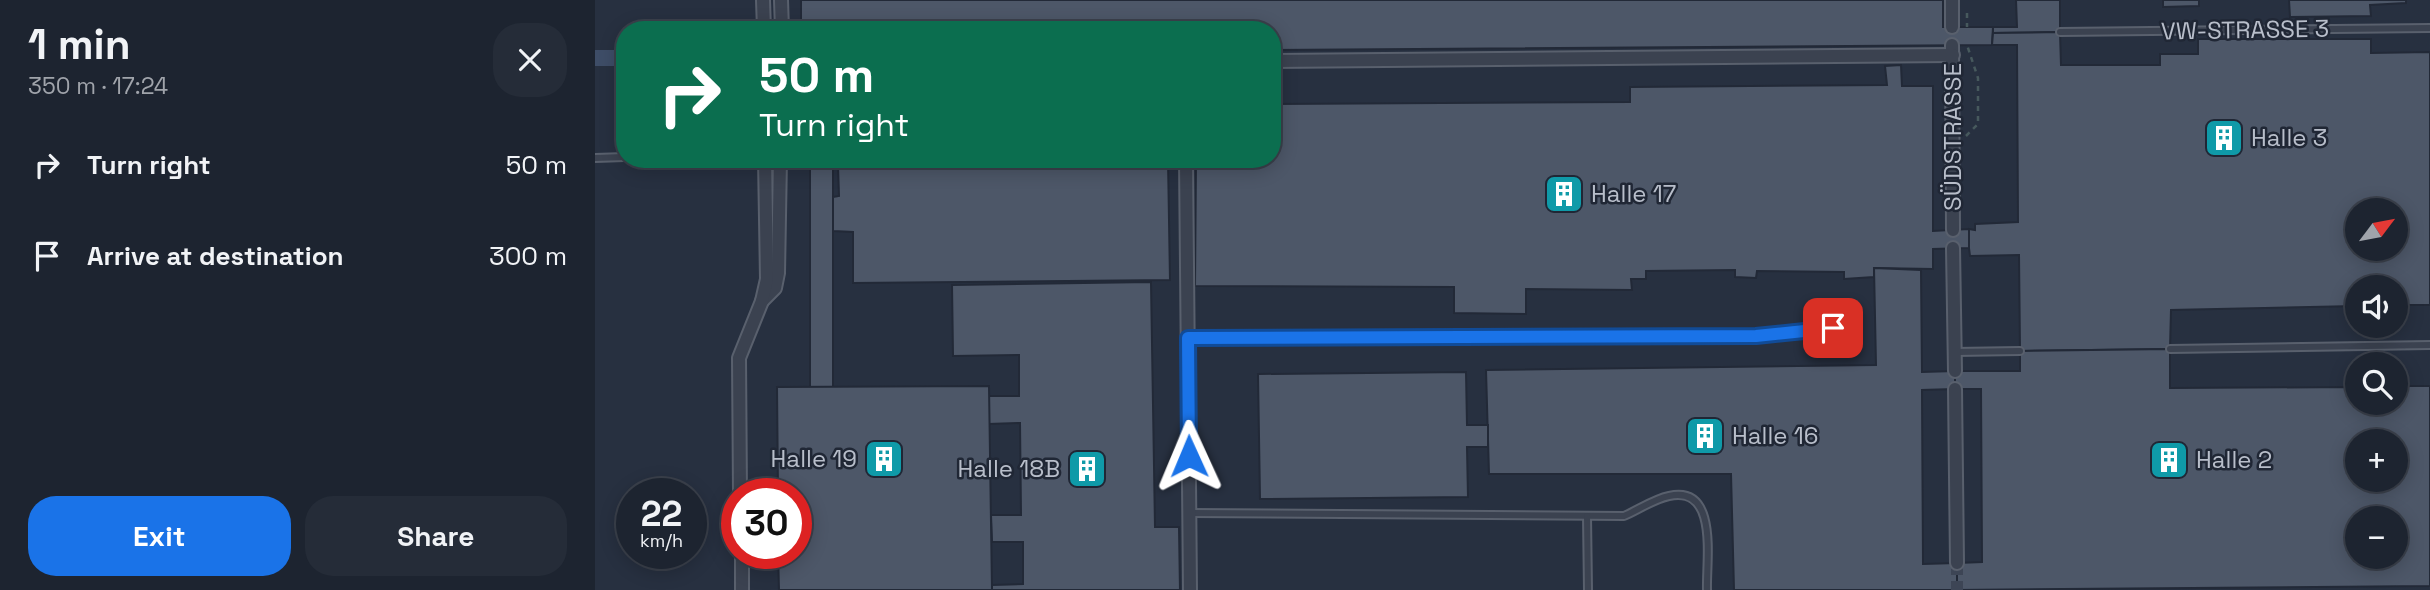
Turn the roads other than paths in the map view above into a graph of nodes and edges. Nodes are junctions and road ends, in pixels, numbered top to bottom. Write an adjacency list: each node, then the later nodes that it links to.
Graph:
1 (764, 0): 4 (street)
2 (782, 0): 5 (street)
3 (1952, 0): 6 (street, SÜDSTRASSE)
4 (764, 21)
5 (782, 21)
6 (1952, 27)
7 (2430, 28): 8 (lane, VW-STRASSE 3)
8 (2060, 32)
9 (1281, 61): 15 (street, SÜDSTRASSE)
10 (616, 157): 11 (lane)
11 (595, 158)
12 (765, 168): 17 (street)
13 (780, 168): 17 (street)
14 (1186, 168): 19 (street)
15 (1953, 230)
16 (1953, 248): 23 (street)
17 (762, 302): 26 (street)
18 (1833, 328): 19 (lane)
19 (1188, 338): 27 (street)
20 (2430, 345): 21 (lane)
21 (2171, 349)
22 (2020, 351): 23 (lane)
23 (1954, 352): 24 (street)
24 (1955, 371)
25 (1955, 389): 29 (street)
26 (740, 478)
27 (1190, 513): 28 (lane); 32 (street)
28 (1587, 516): 33 (lane); 34 (lane)
29 (1957, 563)
30 (741, 569): 31 (street)
31 (742, 590)
32 (1190, 590)
33 (1588, 590)
34 (1707, 590)

